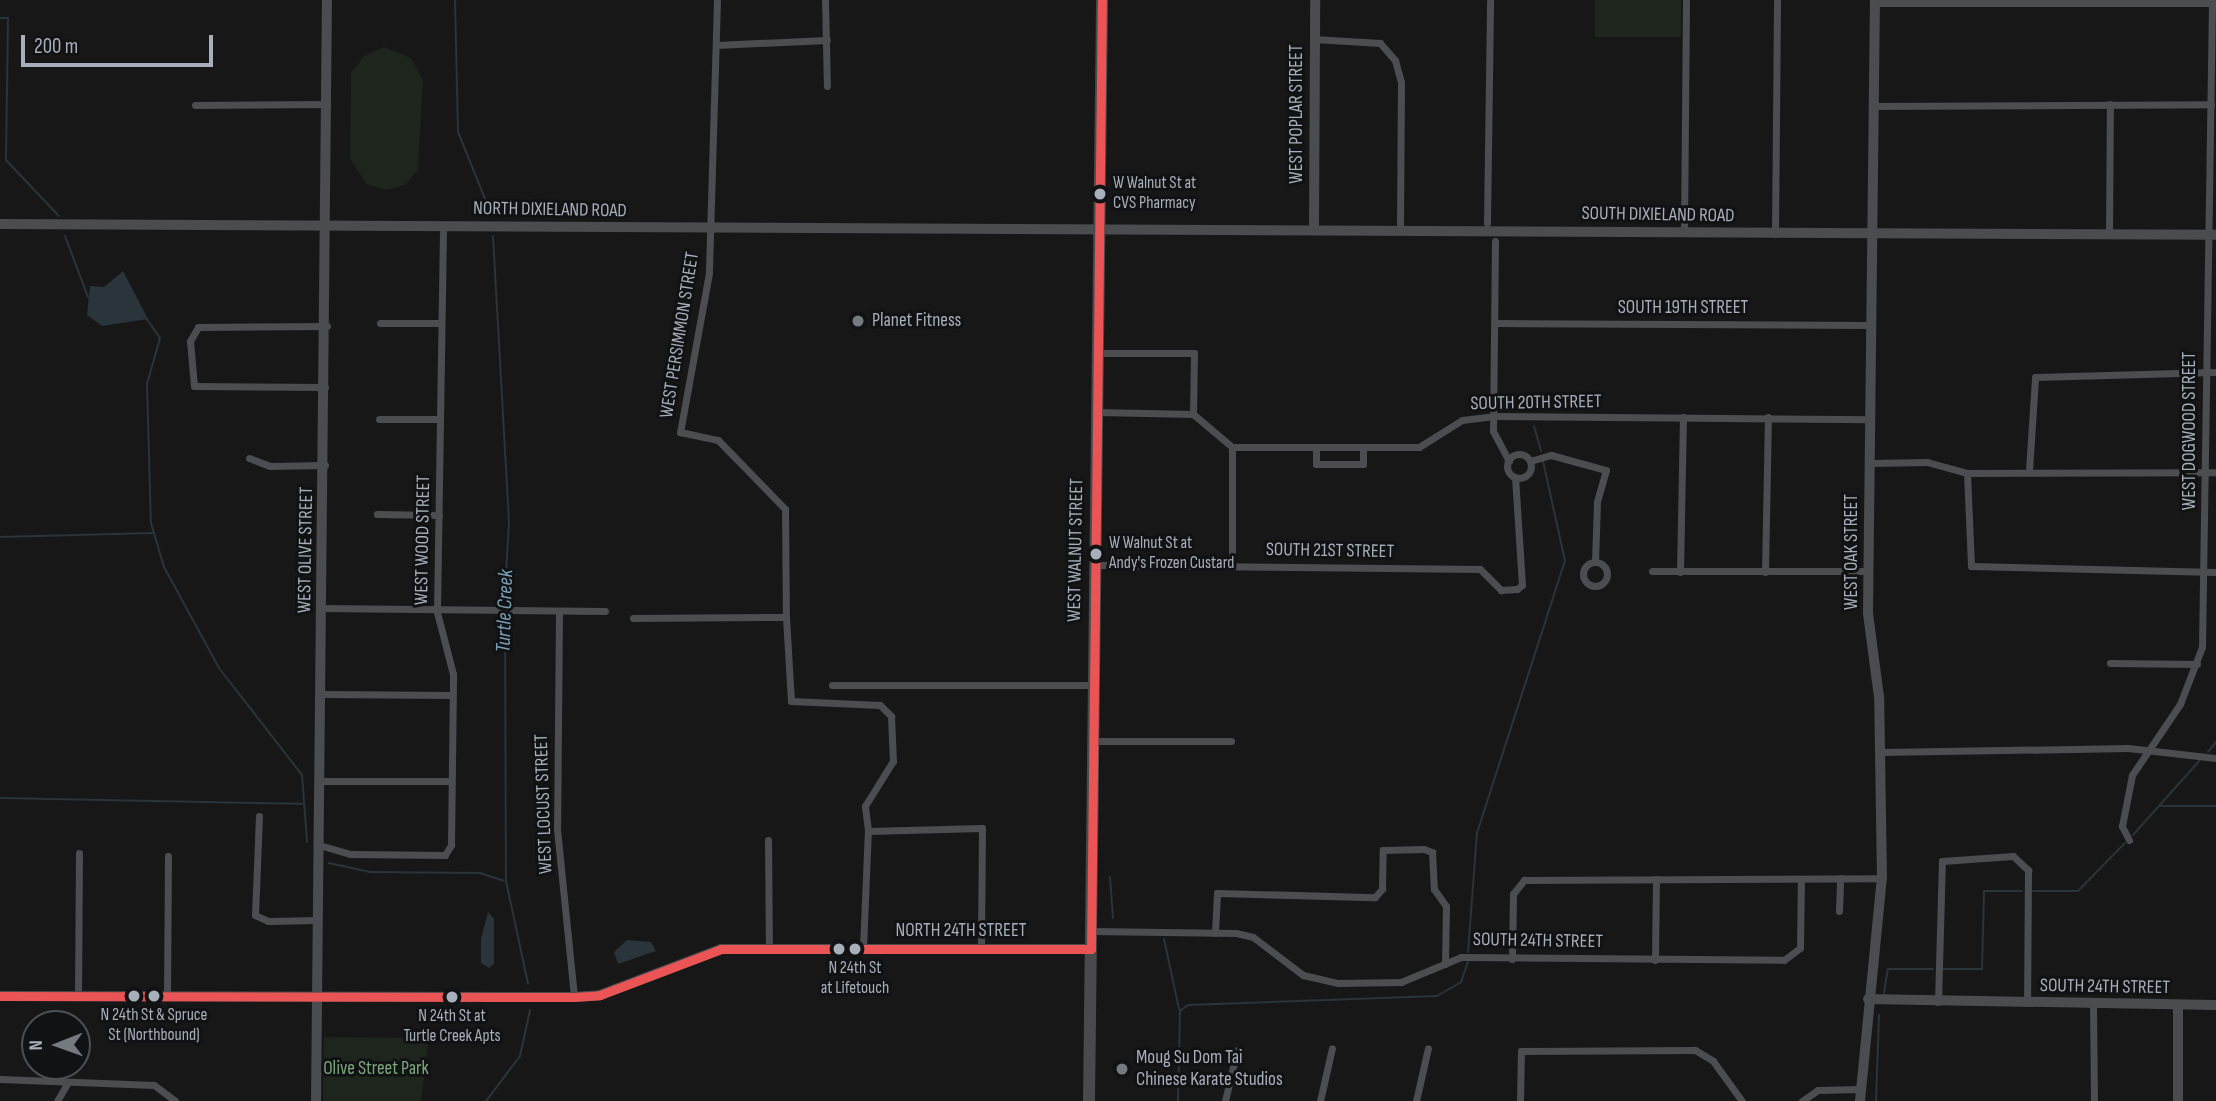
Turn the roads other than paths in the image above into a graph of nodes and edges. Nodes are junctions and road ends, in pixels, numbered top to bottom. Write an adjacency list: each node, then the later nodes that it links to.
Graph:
1 (327, 0): 15 (main road, WEST OLIVE STREET)
2 (717, 0): 13 (street, WEST PERSIMMON STREET)
3 (825, 0): 12 (street)
4 (1102, 0): 27 (main road, WEST WALNUT STREET)
5 (1315, 0): 11 (main road, WEST POPLAR STREET)
6 (1490, 0): 21 (street)
7 (1686, 0): 28 (street)
8 (1777, 0): 29 (street)
9 (1875, 2): 10 (street); 19 (main road, WEST OAK STREET)
10 (2213, 2): 17 (street, WEST DOGWOOD STREET)
11 (1314, 39): 24 (main road, WEST POPLAR STREET); 25 (street)
12 (827, 40): 13 (street); 14 (street)
13 (716, 45): 26 (street, WEST PERSIMMON STREET)
14 (827, 86)
15 (327, 104): 18 (street); 20 (main road, WEST OLIVE STREET)
16 (2110, 104): 17 (street); 19 (street); 30 (street)
17 (2211, 104): 31 (street, WEST DOGWOOD STREET)
18 (195, 106)
19 (1873, 106): 32 (main road, WEST OAK STREET)
20 (327, 223): 22 (main road, NORTH DIXIELAND ROAD); 23 (main road, NORTH DIXIELAND ROAD); 38 (main road, WEST OLIVE STREET)
21 (1487, 223)
22 (0, 224)
23 (443, 226): 26 (main road, NORTH DIXIELAND ROAD); 35 (street, WEST WOOD STREET)
24 (1314, 228): 25 (main road, SOUTH DIXIELAND ROAD); 27 (main road, SOUTH DIXIELAND ROAD)
25 (1400, 229): 28 (main road, SOUTH DIXIELAND ROAD)
26 (711, 230): 27 (main road, NORTH DIXIELAND ROAD); 78 (street, WEST PERSIMMON STREET)
27 (1099, 230): 39 (main road, WEST WALNUT STREET)
28 (1684, 232): 29 (main road, SOUTH DIXIELAND ROAD)
29 (1775, 234): 32 (main road, SOUTH DIXIELAND ROAD)
30 (2109, 235): 31 (main road, SOUTH DIXIELAND ROAD); 32 (main road, SOUTH DIXIELAND ROAD)
31 (2212, 235): 40 (street, WEST DOGWOOD STREET)
32 (1872, 236): 37 (main road, WEST OAK STREET)
33 (1495, 241): 36 (street)
34 (380, 323): 35 (street)
35 (440, 323): 48 (street, WEST WOOD STREET)
36 (1495, 323): 37 (street, SOUTH 19TH STREET); 44 (street)
37 (1871, 325): 49 (main road, WEST OAK STREET)
38 (327, 326): 41 (main road, WEST OLIVE STREET); 41 (street)
39 (1098, 353): 42 (main road, WEST WALNUT STREET); 43 (street)
40 (2212, 372): 58 (street); 59 (street, WEST DOGWOOD STREET)
41 (324, 387): 57 (main road, WEST OLIVE STREET)
42 (1097, 412): 43 (street); 66 (main road, WEST WALNUT STREET)
43 (1193, 415): 50 (street)
44 (1494, 416): 45 (street, SOUTH 20TH STREET); 52 (street, SOUTH 20TH STREET); 54 (street)
45 (1683, 417): 46 (street, SOUTH 20TH STREET); 70 (street)
46 (1768, 417): 49 (street, SOUTH 20TH STREET); 71 (street)
47 (379, 419): 48 (street)
48 (439, 419): 64 (street, WEST WOOD STREET)
49 (1870, 419): 56 (main road, WEST OAK STREET)
50 (1232, 447): 51 (street, SOUTH 20TH STREET); 67 (street)
51 (1316, 448): 52 (street, SOUTH 20TH STREET); 52 (street)
52 (1363, 448)
53 (248, 458): 57 (street)
54 (1509, 461): 55 (street); 62 (street)
55 (1530, 461): 62 (street); 65 (street)
56 (1870, 463): 61 (street); 69 (main road, WEST OAK STREET)
57 (326, 465): 74 (main road, WEST OLIVE STREET)
58 (2029, 471): 59 (street); 61 (street)
59 (2207, 472): 60 (street); 72 (street, WEST DOGWOOD STREET)
60 (2216, 472)
61 (1967, 473): 72 (street)
62 (1515, 477): 67 (street, SOUTH 21ST STREET)
63 (377, 514): 64 (street)
64 (439, 514): 77 (street, WEST WOOD STREET)
65 (1595, 562)
66 (1096, 565): 67 (street, SOUTH 21ST STREET); 83 (main road, WEST WALNUT STREET)
67 (1232, 566)
68 (1652, 571): 70 (street)
69 (1868, 571): 71 (street); 89 (main road, WEST OAK STREET)
70 (1681, 572): 71 (street)
71 (1765, 572)
72 (2206, 572): 73 (street); 81 (street, WEST DOGWOOD STREET)
73 (2216, 572)
74 (322, 608): 77 (street); 84 (main road, WEST OLIVE STREET)
75 (559, 611): 76 (street); 77 (street); 118 (street, WEST LOCUST STREET)
76 (605, 611)
77 (438, 612): 85 (street, WEST WOOD STREET)
78 (786, 617): 79 (street); 94 (street)
79 (634, 618)
80 (2110, 663): 81 (street)
81 (2197, 664): 88 (street, WEST DOGWOOD STREET)
82 (832, 685): 83 (street)
83 (1094, 685): 86 (main road, WEST WALNUT STREET)
84 (321, 694): 85 (street); 91 (main road, WEST OLIVE STREET)
85 (452, 695): 92 (street, WEST WOOD STREET)
86 (1093, 741): 87 (street); 106 (main road, WEST WALNUT STREET)
87 (1231, 741)
88 (2149, 749): 89 (street); 90 (street); 96 (street, WEST DOGWOOD STREET)
89 (1881, 752): 101 (main road, WEST OAK STREET)
90 (2216, 758)
91 (319, 781): 92 (street); 97 (main road, WEST OLIVE STREET)
92 (451, 781): 97 (street, WEST WOOD STREET)
93 (259, 816): 105 (street)
94 (868, 831): 109 (street); 111 (street)
95 (768, 839): 108 (street)
96 (2129, 840)
97 (318, 845): 105 (main road, WEST OLIVE STREET)
98 (79, 853): 116 (street)
99 (168, 856): 117 (street)
100 (1840, 878): 101 (street); 103 (street); 104 (street)
101 (1882, 878): 120 (main road, WEST OAK STREET)
102 (1656, 879): 103 (street); 112 (street); 113 (street)
103 (1801, 879): 113 (street, SOUTH 24TH STREET)
104 (1839, 911)
105 (318, 920): 119 (main road, WEST OLIVE STREET)
106 (1091, 931): 107 (street, SOUTH 24TH STREET); 110 (main road, WEST WALNUT STREET)
107 (1215, 933): 114 (street, SOUTH 24TH STREET); 114 (street)
108 (769, 947): 109 (main road, NORTH 24TH STREET); 118 (main road, NORTH 24TH STREET)
109 (863, 948): 111 (main road, NORTH 24TH STREET)
110 (1091, 949): 111 (main road, NORTH 24TH STREET); 135 (main road, WEST WALNUT STREET)
111 (981, 950)
112 (1512, 959): 113 (street, SOUTH 24TH STREET); 114 (street, SOUTH 24TH STREET)
113 (1655, 960)
114 (1445, 964)
115 (0, 996): 116 (main road, NORTH 24TH STREET)
116 (78, 996): 117 (main road, NORTH 24TH STREET)
117 (167, 997): 119 (main road, NORTH 24TH STREET)
118 (574, 997): 119 (main road, NORTH 24TH STREET)
119 (317, 999): 134 (main road, WEST OLIVE STREET)
120 (1868, 999): 121 (main road, SOUTH 24TH STREET); 131 (main road, WEST OAK STREET)
121 (1938, 1002): 122 (main road, SOUTH 24TH STREET); 122 (street)
122 (2027, 1004): 123 (main road, SOUTH 24TH STREET)
123 (2094, 1004): 125 (main road, SOUTH 24TH STREET); 142 (street)
124 (2216, 1005): 125 (main road, SOUTH 24TH STREET)
125 (2178, 1006): 143 (main road)
126 (1332, 1048): 137 (street)
127 (1428, 1048): 138 (street)
128 (1237, 1050): 136 (street)
129 (0, 1079): 130 (street)
130 (67, 1084): 132 (street); 133 (street)
131 (1860, 1095): 141 (street)
132 (57, 1101)
133 (175, 1101)
134 (316, 1101)
135 (1089, 1101)
136 (1225, 1101)
137 (1320, 1101)
138 (1416, 1101)
139 (1520, 1101): 140 (street)
140 (1742, 1101)
141 (1802, 1101)
142 (2094, 1101)
143 (2178, 1101)

